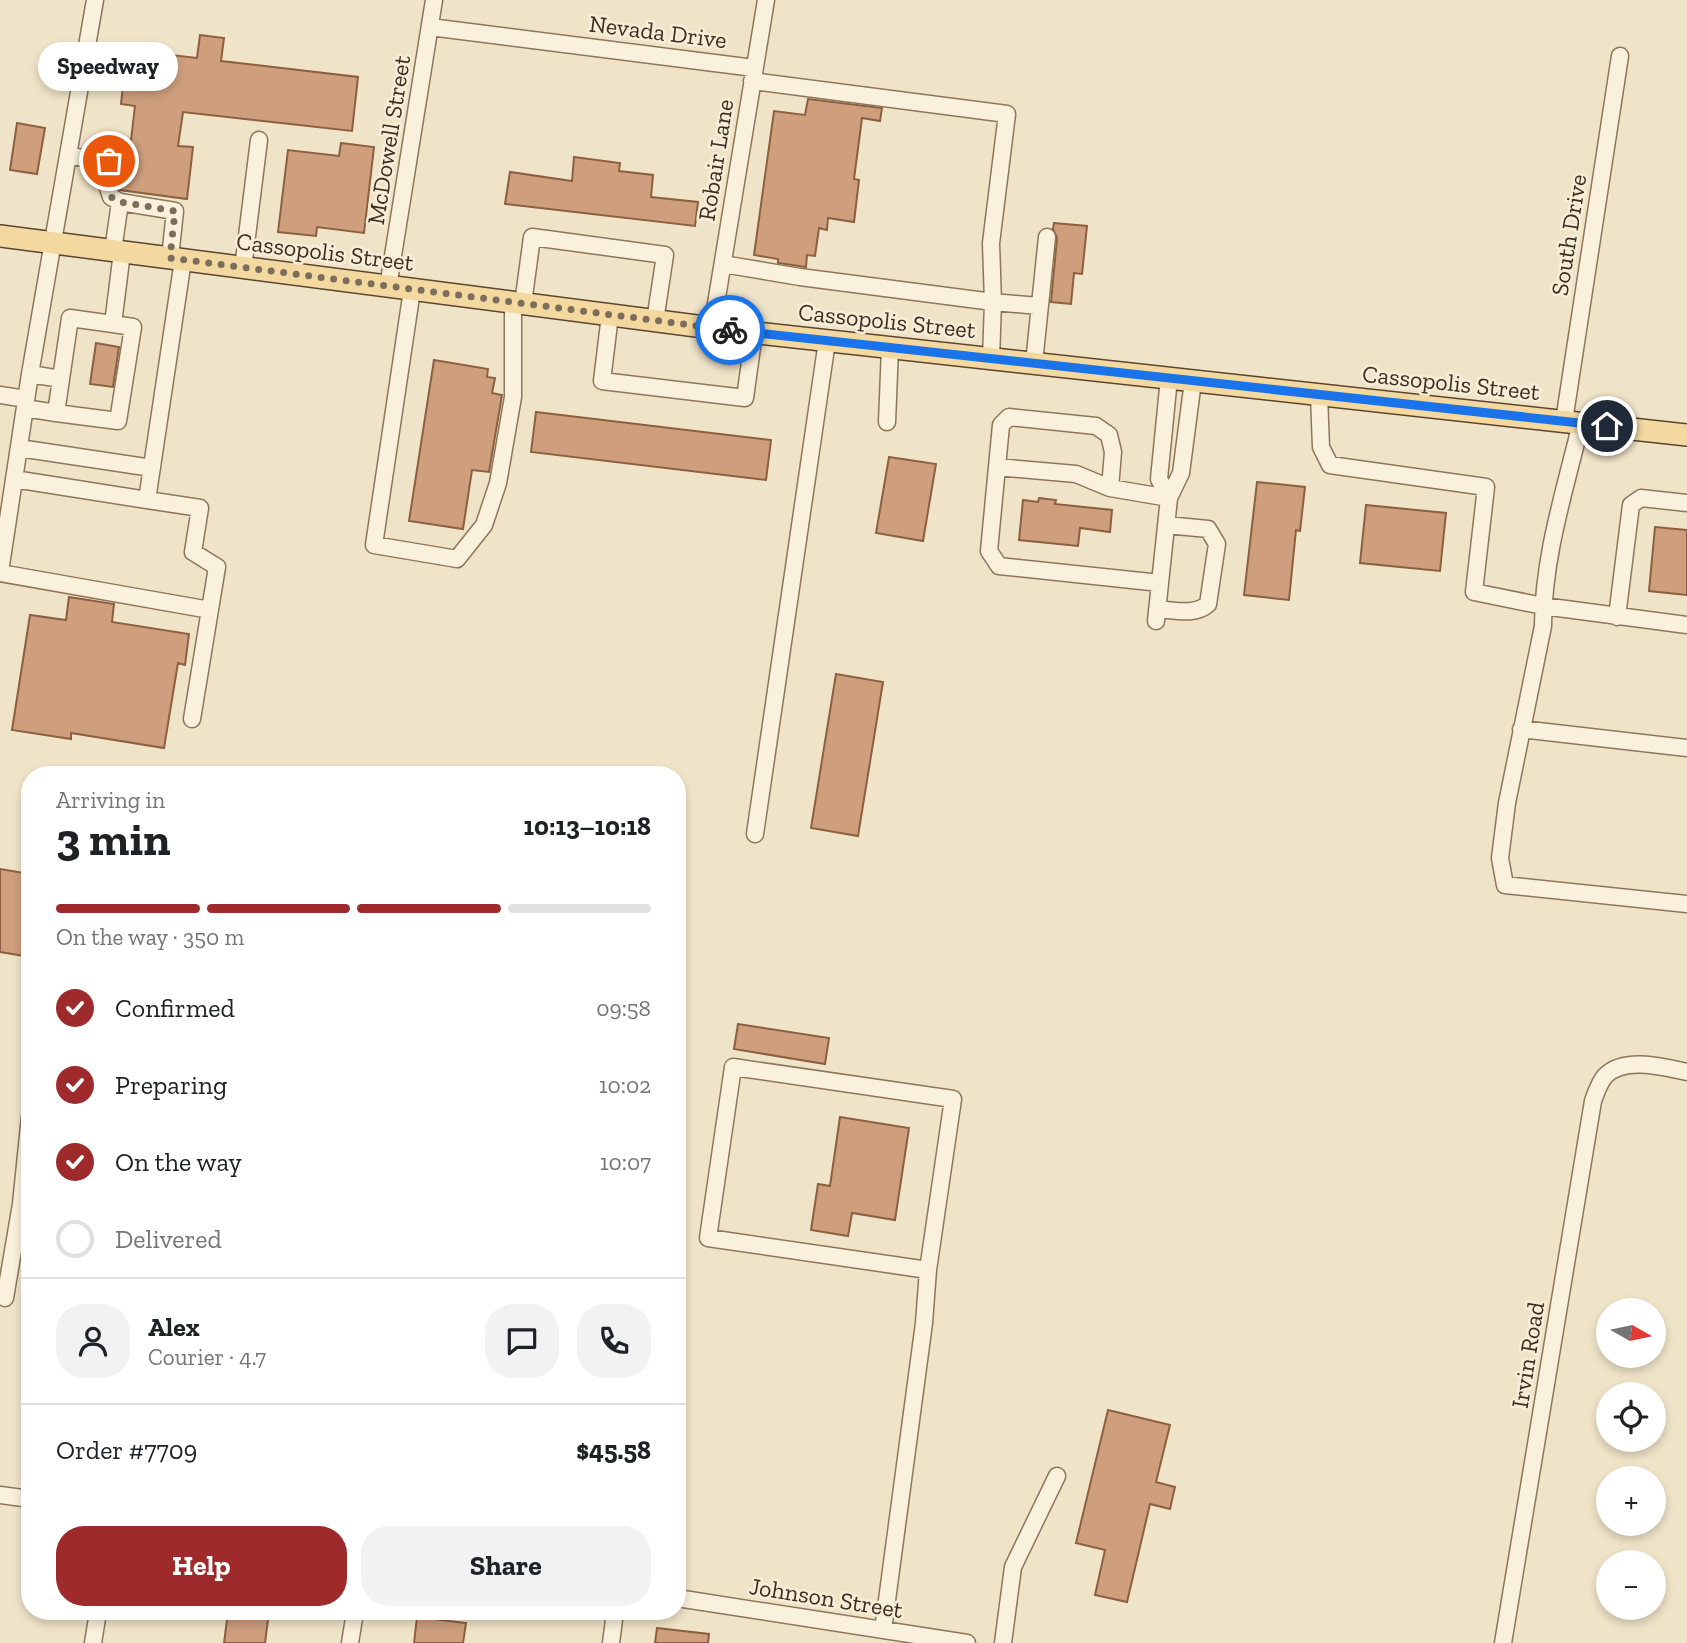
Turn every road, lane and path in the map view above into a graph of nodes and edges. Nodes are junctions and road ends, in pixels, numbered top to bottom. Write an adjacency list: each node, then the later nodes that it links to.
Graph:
1 (95, 0): 8 (street)
2 (434, 0): 4 (street, McDowell Street)
3 (766, 0): 6 (street, Robair Lane)
4 (430, 27): 6 (street, Nevada Drive); 17 (street, McDowell Street)
5 (1620, 55): 40 (street, South Drive)
6 (753, 74): 15 (street, Robair Lane); 19 (street, Nevada Drive)
7 (258, 140): 16 (street)
8 (69, 156): 9 (street); 12 (street)
9 (120, 202): 13 (street); 14 (street)
10 (0, 236): 12 (main road, Cassopolis Street)
11 (1047, 237): 21 (street)
12 (54, 243): 13 (main road, Cassopolis Street); 31 (street)
13 (118, 251): 14 (main road, Cassopolis Street); 24 (street)
14 (176, 259): 16 (main road, Cassopolis Street); 44 (street)
15 (723, 264): 19 (street); 25 (street, Robair Lane)
16 (243, 268): 17 (main road, Cassopolis Street)
17 (388, 287): 18 (main road, Cassopolis Street)
18 (412, 290): 20 (main road, Cassopolis Street); 20 (street)
19 (993, 302): 21 (street); 29 (street)
20 (518, 303): 22 (main road, Cassopolis Street); 23 (street)
21 (1039, 306): 30 (street)
22 (610, 315): 23 (main road, Cassopolis Street); 26 (street)
23 (655, 321): 25 (main road, Cassopolis Street)
24 (113, 324): 33 (street); 38 (street)
25 (712, 328): 26 (main road, Cassopolis Street)
26 (754, 333): 27 (main road, Cassopolis Street)
27 (827, 341): 28 (main road, Cassopolis Street); 61 (street)
28 (890, 348): 29 (main road, Cassopolis Street); 39 (street)
29 (991, 359): 30 (main road, Cassopolis Street)
30 (1034, 363): 32 (main road, Cassopolis Street)
31 (30, 374): 33 (street); 37 (street)
32 (1169, 378): 34 (main road, Cassopolis Street); 48 (street)
33 (61, 379): 38 (street)
34 (1192, 381): 36 (main road, Cassopolis Street); 48 (street)
35 (0, 395): 37 (street)
36 (1319, 395): 40 (main road, Cassopolis Street); 54 (street)
37 (26, 404): 38 (street); 42 (street)
38 (56, 413)
39 (887, 422)
40 (1572, 422): 41 (main road, Cassopolis Street); 54 (street, South Drive)
41 (1687, 435)
42 (19, 448): 44 (street); 45 (street)
43 (997, 467): 46 (street); 46 (street); 53 (street)
44 (152, 468): 49 (street)
45 (14, 479): 47 (street); 49 (street)
46 (1110, 488): 48 (street)
47 (5, 495): 52 (street)
48 (1169, 498): 51 (street)
49 (147, 500): 55 (street)
50 (1687, 503): 56 (street)
51 (1166, 525): 53 (street); 53 (street)
52 (0, 572): 55 (street)
53 (1160, 583)
54 (1543, 606): 56 (street); 59 (street, South Drive)
55 (210, 610): 58 (street)
56 (1617, 617): 57 (street)
57 (1687, 625)
58 (192, 719)
59 (1521, 730): 60 (street); 62 (street, South Drive)
60 (1687, 748)
61 (755, 834)
62 (1687, 904)
63 (1687, 1072): 80 (street, Irvin Road)
64 (21, 1204): 66 (street)
65 (928, 1270): 65 (street); 74 (street)
66 (5, 1298)
67 (1057, 1476): 79 (street)
68 (0, 1495): 69 (street)
69 (21, 1498)
70 (686, 1599): 74 (street, Johnson Street)
71 (97, 1620): 75 (street)
72 (354, 1620): 76 (street)
73 (614, 1620): 77 (street)
74 (883, 1630): 78 (street, Johnson Street)
75 (93, 1643)
76 (351, 1643)
77 (611, 1643)
78 (967, 1643)
79 (1003, 1643)
80 (1503, 1643)

